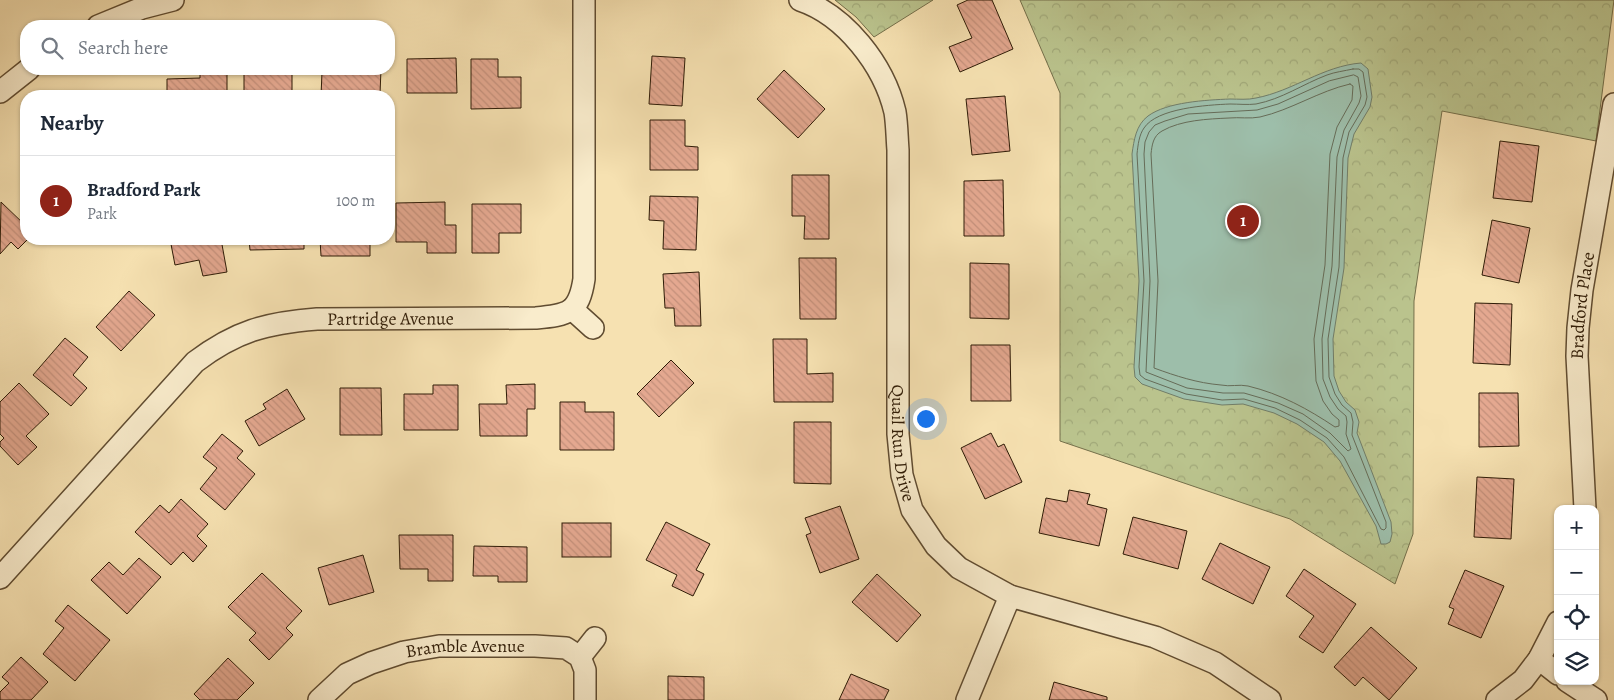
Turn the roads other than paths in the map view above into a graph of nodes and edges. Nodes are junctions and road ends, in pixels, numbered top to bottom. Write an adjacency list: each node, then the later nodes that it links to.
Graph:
1 (173, 0): 4 (street)
2 (584, 0): 8 (street)
3 (800, 0): 12 (street, Quail Run Drive)
4 (113, 20)
5 (21, 75): 6 (street)
6 (0, 92)
7 (1614, 104): 10 (street, Bradford Place)
8 (572, 309): 9 (street); 11 (street, Partridge Avenue)
9 (593, 328)
10 (1585, 505)
11 (0, 578)
12 (1010, 596): 21 (street); 22 (street, Quail Run Drive)
13 (1554, 630): 16 (street)
14 (595, 638): 15 (street)
15 (580, 657): 19 (street, Bramble Avenue); 20 (street)
16 (1539, 659): 17 (street); 23 (street)
17 (1554, 671)
18 (1573, 685): 24 (street)
19 (319, 700)
20 (585, 700)
21 (967, 700)
22 (1270, 700)
23 (1497, 700)
24 (1596, 700)

